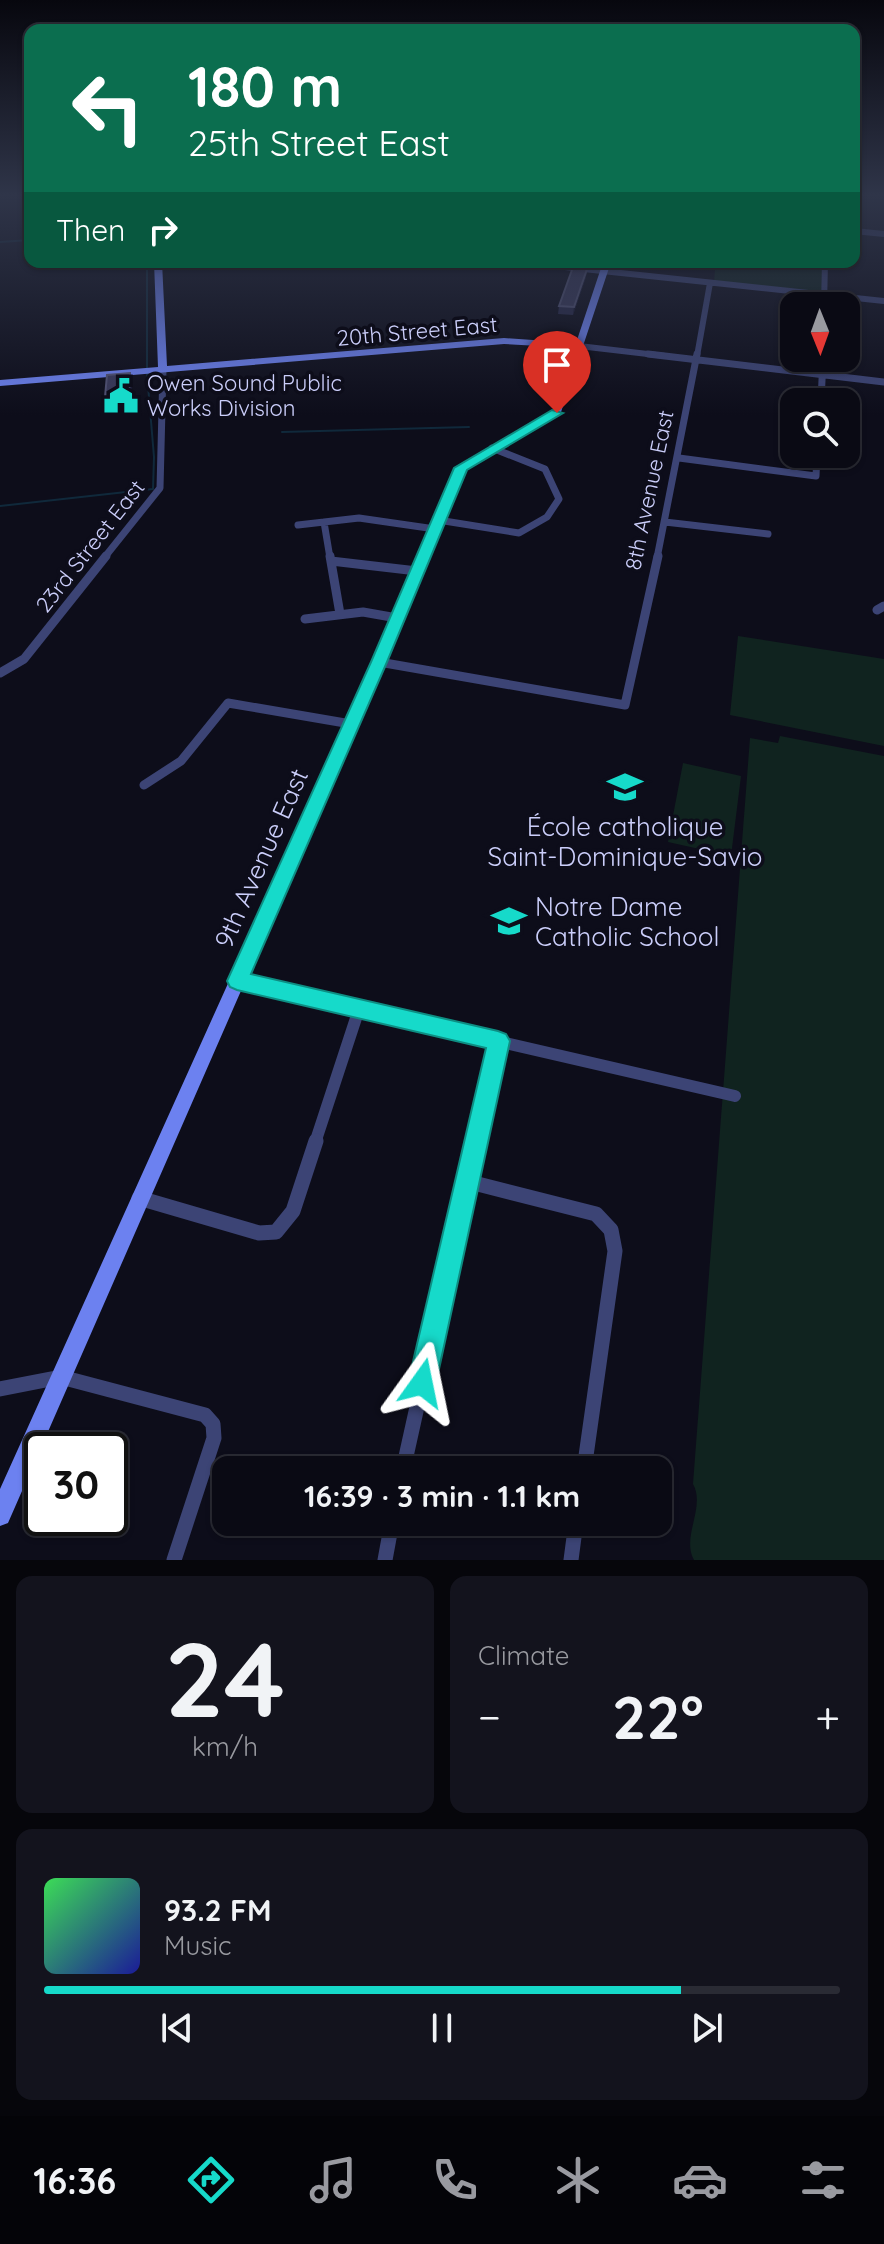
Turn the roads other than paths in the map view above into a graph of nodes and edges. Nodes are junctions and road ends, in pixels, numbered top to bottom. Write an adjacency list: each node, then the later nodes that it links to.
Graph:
1 (158, 270): 12 (street)
2 (604, 270): 10 (street, 9th Avenue East)
3 (628, 270): 5 (street)
4 (825, 270): 7 (street)
5 (710, 283): 6 (street); 11 (street, 8th Avenue East)
6 (796, 292)
7 (824, 292)
8 (860, 299): 9 (street)
9 (884, 301)
10 (579, 346): 11 (street, 20th Street East); 12 (street, 20th Street East); 17 (street, 9th Avenue East)
11 (697, 360): 13 (street, 20th Street East); 18 (street, 8th Avenue East)
12 (163, 369): 15 (street, 20th Street East); 31 (street, 23rd Street East)
13 (823, 375): 14 (street, 20th Street East); 16 (street)
14 (884, 382)
15 (0, 383)
16 (822, 388)
17 (492, 448): 22 (street, 9th Avenue East); 22 (street)
18 (679, 458): 19 (street); 21 (street, 8th Avenue East)
19 (816, 468)
20 (324, 522): 22 (street); 23 (street); 25 (street)
21 (665, 522): 24 (street); 30 (street, 8th Avenue East)
22 (436, 524): 26 (street, 9th Avenue East)
23 (298, 525)
24 (768, 534)
25 (331, 561): 26 (street); 27 (street)
26 (417, 571): 28 (street, 9th Avenue East)
27 (340, 614): 28 (street); 29 (street)
28 (397, 618): 30 (street, 9th Avenue East)
29 (305, 619)
30 (379, 662): 32 (street, 9th Avenue East)
31 (0, 673)
32 (351, 724): 33 (street); 34 (street, 9th Avenue East)
33 (144, 785)
34 (237, 981): 35 (street); 39 (street, 9th Avenue East)
35 (359, 1009): 36 (street); 39 (street)
36 (498, 1041): 37 (street); 38 (street)
37 (735, 1096)
38 (466, 1181): 42 (street); 43 (street)
39 (139, 1198): 40 (street, 9th Avenue East)
40 (61, 1377): 41 (street); 44 (street, 9th Avenue East); 47 (street)
41 (0, 1389)
42 (406, 1456)
43 (586, 1456)
44 (0, 1515)
45 (389, 1536): 48 (street)
46 (574, 1536): 49 (street)
47 (174, 1560)
48 (385, 1560)
49 (571, 1560)

